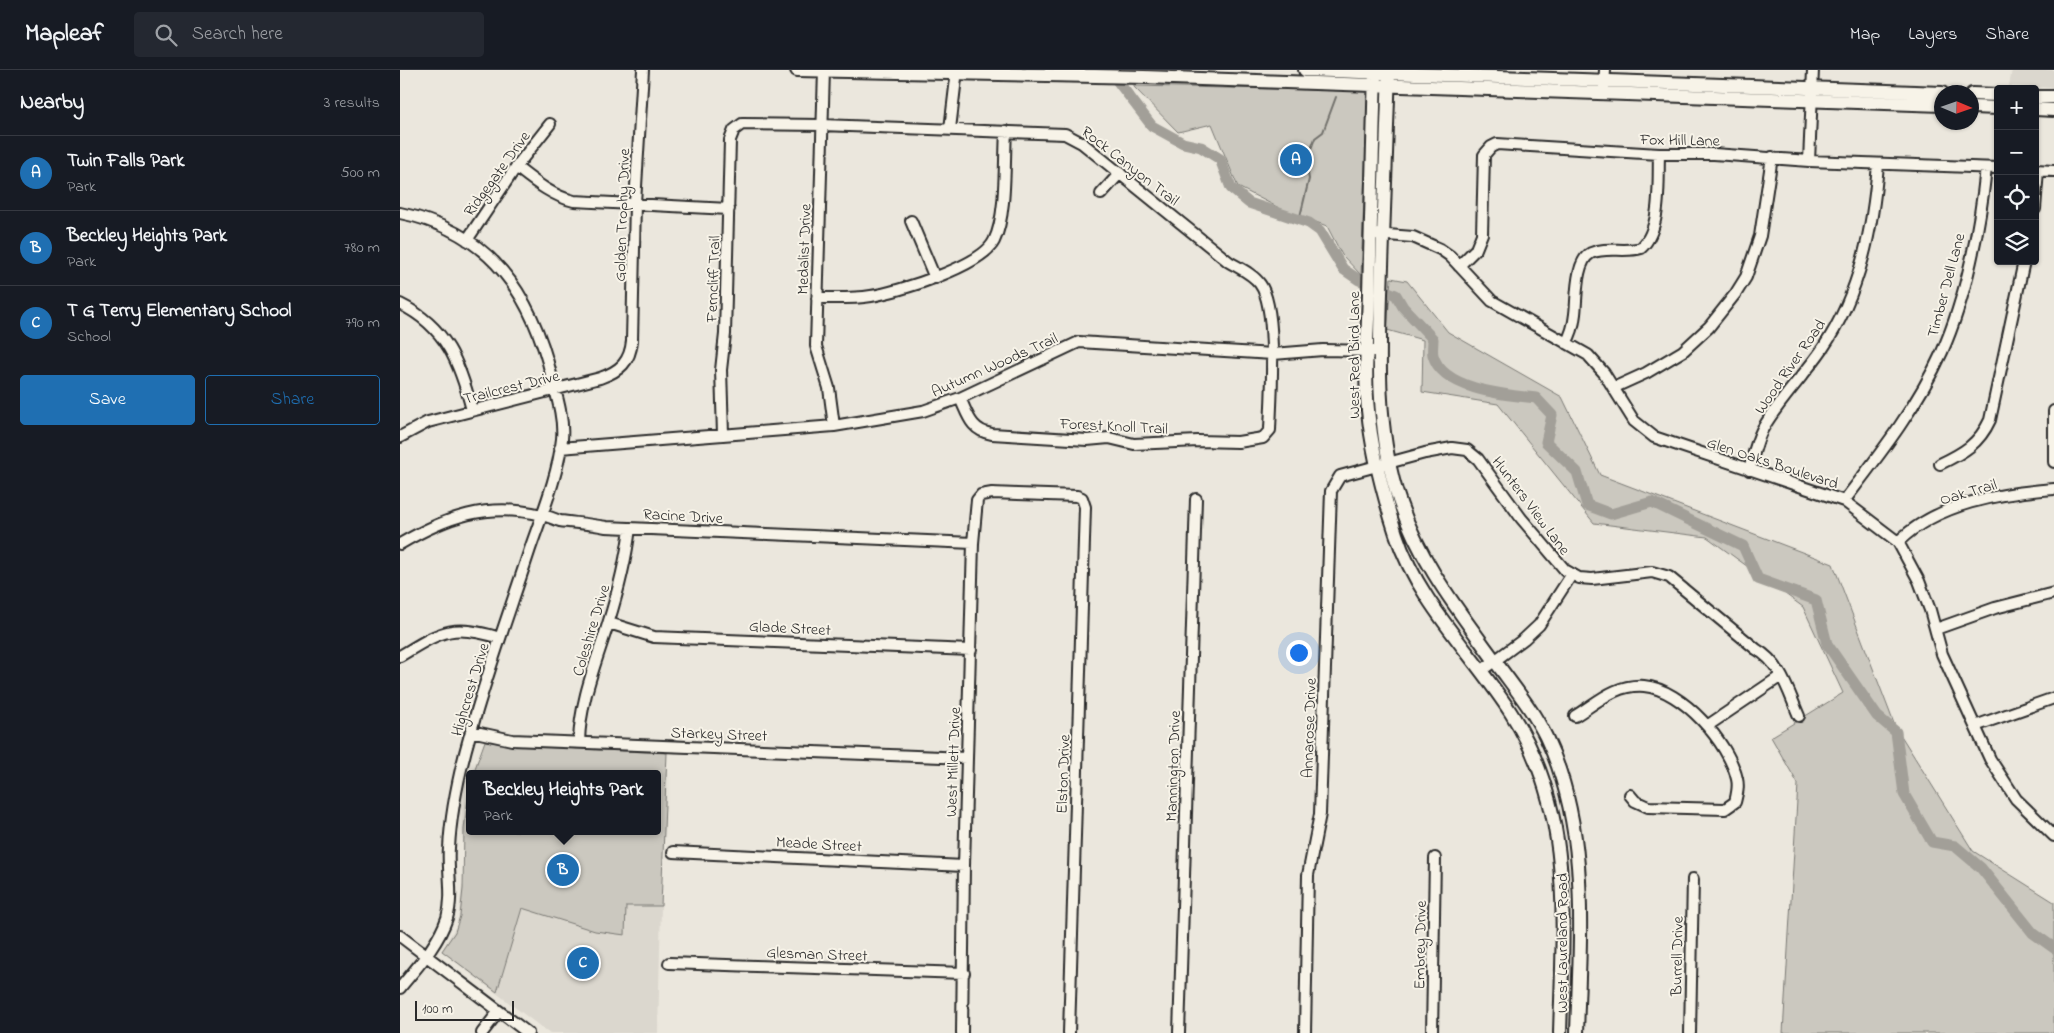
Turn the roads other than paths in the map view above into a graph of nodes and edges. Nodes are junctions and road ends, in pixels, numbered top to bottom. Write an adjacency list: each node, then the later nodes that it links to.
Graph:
1 (643, 70): 38 (street, Golden Trophy Drive)
2 (797, 70): 3 (main road)
3 (824, 70): 6 (main road); 23 (street, Medalist Drive)
4 (1305, 70): 8 (main road)
5 (1813, 70): 12 (street)
6 (957, 72): 8 (main road); 25 (street)
7 (1604, 75): 9 (main road); 10 (street); 12 (main road)
8 (1375, 76): 9 (main road); 42 (main road, West Red Bird Lane)
9 (1389, 76): 10 (main road); 42 (main road, West Red Bird Lane)
10 (1604, 93): 12 (main road)
11 (1934, 93): 12 (main road)
12 (1812, 94): 17 (main road); 29 (street)
13 (1979, 94): 14 (main road)
14 (1994, 95)
15 (2039, 96): 16 (main road)
16 (2054, 97)
17 (1934, 105)
18 (1979, 107): 19 (main road)
19 (1994, 108)
20 (2039, 109): 21 (main road)
21 (2054, 110)
22 (550, 124): 31 (street, Ridgegate Drive)
23 (822, 125): 24 (street, Rock Canyon Trail); 25 (street, Rock Canyon Trail); 47 (street, Medalist Drive)
24 (738, 127): 39 (street, Ferncliff Trail)
25 (950, 129): 26 (street, Rock Canyon Trail)
26 (1006, 131): 36 (street, Rock Canyon Trail); 46 (street)
27 (1659, 154): 28 (street, Fox Hill Lane); 45 (street, Fox Hill Lane); 49 (street)
28 (1772, 157): 29 (street, Fox Hill Lane); 53 (street)
29 (1809, 161): 30 (street, Fox Hill Lane)
30 (1878, 164): 32 (street, Fox Hill Lane); 66 (street, Wood River Road)
31 (516, 167): 38 (street); 43 (street, Ridgegate Drive)
32 (1986, 168): 33 (street, Fox Hill Lane); 69 (street, Timber Dell Lane)
33 (1994, 168)
34 (2039, 170): 35 (street)
35 (2054, 171)
36 (1120, 173): 37 (street); 51 (street, Rock Canyon Trail)
37 (1100, 194)
38 (635, 203): 39 (street); 52 (street, Golden Trophy Drive)
39 (729, 209): 60 (street, Ferncliff Trail)
40 (400, 213): 43 (street, Highcrest Drive)
41 (911, 222): 46 (street)
42 (1376, 234): 45 (street, Glen Oaks Boulevard); 50 (main road, West Red Bird Lane)
43 (467, 240): 54 (street, Highcrest Drive)
44 (2023, 265): 65 (street)
45 (1459, 266): 49 (street, Glen Oaks Boulevard)
46 (935, 278): 47 (street)
47 (817, 298): 59 (street, Medalist Drive)
48 (400, 304): 56 (street)
49 (1566, 344): 53 (street, Glen Oaks Boulevard)
50 (1374, 351): 51 (street, Autumn Woods Trail); 64 (main road, West Red Bird Lane)
51 (1273, 354): 55 (street, Autumn Woods Trail); 58 (street, Rock Canyon Trail)
52 (627, 361): 54 (street, Trailcrest Drive)
53 (1613, 388): 66 (street, Glen Oaks Boulevard)
54 (556, 391): 56 (street, Trailcrest Drive); 62 (street, Highcrest Drive)
55 (960, 398): 58 (street, Forest Knoll Trail); 59 (street, Autumn Woods Trail)
56 (472, 410): 61 (street, Trailcrest Drive)
57 (2054, 410): 63 (street)
58 (1270, 416)
59 (834, 426): 60 (street, Autumn Woods Trail)
60 (723, 434): 62 (street, Autumn Woods Trail)
61 (400, 437)
62 (560, 448): 70 (street, Highcrest Drive)
63 (2054, 462)
64 (1382, 463): 76 (street, Hunters View Lane); 83 (main road, West Red Bird Lane); 84 (main road, West Red Bird Lane); 115 (street, Annarose Drive)
65 (1940, 464)
66 (1749, 470): 69 (street, Glen Oaks Boulevard)
67 (2054, 489): 73 (street, Oak Trail)
68 (1196, 499): 114 (street, Mannington Drive)
69 (1844, 501): 73 (street, Glen Oaks Boulevard)
70 (542, 514): 72 (street, Racine Drive); 75 (street, Racine Drive); 80 (street, Highcrest Drive)
71 (1086, 516): 74 (street, West Millett Drive); 113 (street, Elston Drive)
72 (630, 528): 74 (street, Racine Drive); 78 (street, Coleshire Drive)
73 (1898, 542): 79 (street, Glen Oaks Boulevard)
74 (973, 543): 81 (street, West Millett Drive)
75 (400, 544)
76 (1572, 574): 83 (street); 85 (street, Hunters View Lane)
77 (2054, 593): 79 (street)
78 (608, 623): 81 (street, Glade Street); 93 (street, Coleshire Drive)
79 (1936, 629): 90 (street, Glen Oaks Boulevard)
80 (500, 638): 82 (street); 91 (street, Highcrest Drive)
81 (971, 650): 95 (street, West Millett Drive)
82 (400, 656)
83 (1495, 661): 84 (street); 92 (main road, West Red Bird Lane)
84 (1481, 671): 94 (main road, West Red Bird Lane)
85 (1781, 676): 88 (street, Hunters View Lane); 89 (street)
86 (2054, 698): 90 (street)
87 (1576, 716): 89 (street)
88 (1799, 716)
89 (1707, 726): 96 (street)
90 (1975, 726): 97 (street, Glen Oaks Boulevard)
91 (471, 730): 93 (street, Starkey Street); 105 (street, Highcrest Drive)
92 (1546, 737): 94 (main road); 103 (main road, West Laureland Road)
93 (579, 742): 95 (street, Starkey Street)
94 (1531, 746): 102 (main road, West Laureland Road)
95 (967, 758): 100 (street, West Millett Drive)
96 (1630, 795)
97 (2054, 836)
98 (673, 852): 100 (street, Meade Street)
99 (1436, 858): 116 (street, Embrey Drive)
100 (964, 866): 107 (street, West Millett Drive)
101 (1693, 879): 119 (street, Burrell Drive)
102 (1563, 926): 103 (main road); 117 (main road, West Laureland Road)
103 (1580, 926): 118 (main road, West Laureland Road)
104 (400, 936): 105 (street)
105 (426, 955): 108 (street, Highcrest Drive); 109 (street)
106 (669, 963): 107 (street, Glesman Street)
107 (964, 973): 112 (street, West Millett Drive)
108 (400, 988)
109 (499, 1011): 110 (street); 111 (street)
110 (482, 1033)
111 (528, 1033)
112 (962, 1033)
113 (1069, 1033)
114 (1179, 1033)
115 (1305, 1033)
116 (1432, 1033)
117 (1560, 1033)
118 (1577, 1033)
119 (1690, 1033)

